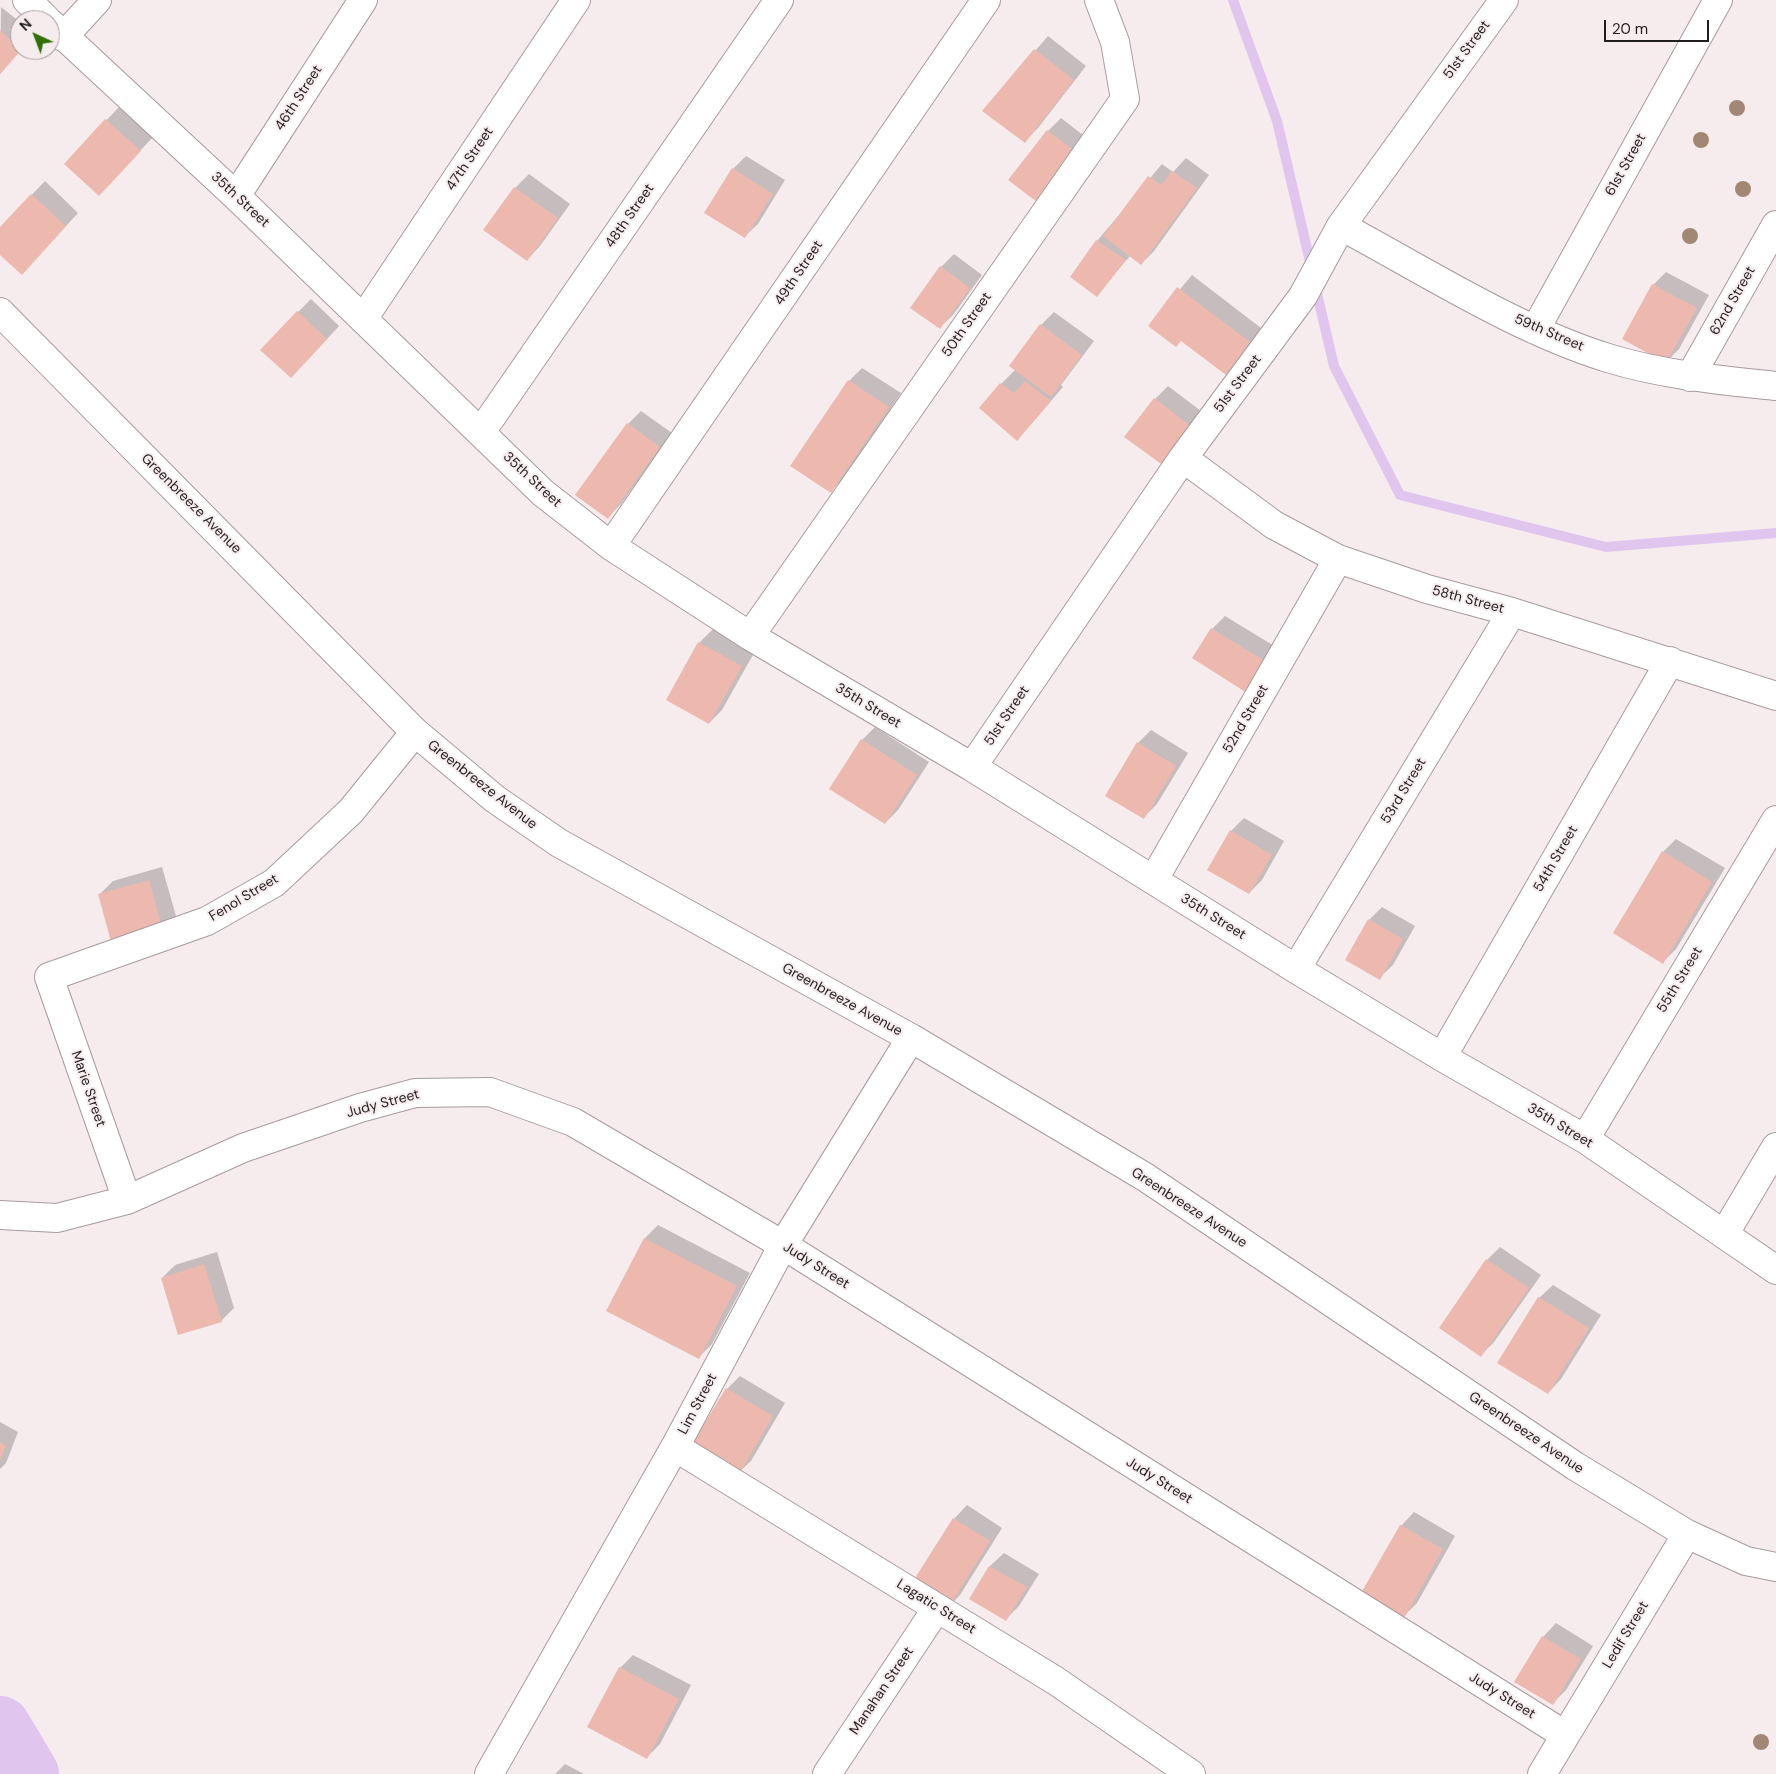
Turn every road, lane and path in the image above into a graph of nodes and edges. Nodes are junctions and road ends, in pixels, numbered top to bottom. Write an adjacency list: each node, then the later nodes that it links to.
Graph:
1 (27, 0): 10 (street, 35th Street)
2 (97, 0): 11 (street)
3 (363, 0): 13 (street, 46th Street)
4 (576, 0): 17 (street, 47th Street)
5 (779, 0): 21 (street, 48th Street)
6 (986, 0): 23 (street, 49th Street)
7 (1099, 0): 26 (street, 50th Street)
8 (1504, 0): 14 (street, 51st Street)
9 (1718, 0): 18 (street, 61st Street)
10 (37, 10)
11 (60, 23)
12 (60, 33): 13 (street, 35th Street)
13 (236, 196): 17 (street, 35th Street)
14 (1341, 226): 18 (street, 59th Street); 22 (street, 51st Street)
15 (1776, 226): 19 (street, 62nd Street)
16 (0, 312): 29 (street, Greenbreeze Avenue)
17 (363, 319): 21 (street, 35th Street)
18 (1534, 330): 19 (street, 59th Street)
19 (1690, 377): 20 (street, 59th Street)
20 (1776, 386)
21 (481, 432): 23 (street, 35th Street)
22 (1183, 458): 24 (street, 58th Street); 30 (street, 51st Street)
23 (611, 546): 26 (street, 35th Street)
24 (1338, 559): 25 (street, 58th Street); 32 (street, 52nd Street)
25 (1512, 612): 27 (street, 58th Street); 33 (street, 53rd Street)
26 (750, 636): 30 (street, 35th Street)
27 (1670, 661): 28 (street, 58th Street); 36 (street, 54th Street)
28 (1776, 696)
29 (415, 732): 34 (street, Fenol Street); 35 (street, Greenbreeze Avenue)
30 (972, 767): 32 (street, 35th Street)
31 (1776, 820): 37 (street, 55th Street)
32 (1154, 879): 33 (street, 35th Street)
33 (1296, 969): 36 (street, 35th Street)
34 (49, 977): 39 (street, Marie Street)
35 (911, 1038): 42 (street, Lim Street); 45 (street, Greenbreeze Avenue)
36 (1442, 1057): 37 (street, 35th Street)
37 (1585, 1139): 41 (street, 35th Street)
38 (1776, 1147): 41 (street)
39 (127, 1200): 40 (street, Judy Street); 42 (street, Judy Street)
40 (0, 1215)
41 (1725, 1233): 43 (street, 35th Street)
42 (783, 1245): 44 (street, Lim Street); 48 (street, Judy Street)
43 (1776, 1270)
44 (675, 1447): 47 (street, Lagatic Street); 49 (street, Lim Street)
45 (1687, 1534): 46 (street, Greenbreeze Avenue); 48 (street, Ledif Street)
46 (1776, 1568)
47 (937, 1608): 50 (street, Manahan Street); 51 (street, Lagatic Street)
48 (1564, 1735): 52 (street)
49 (489, 1774)
50 (827, 1774)
51 (1192, 1774)
52 (1542, 1774)

